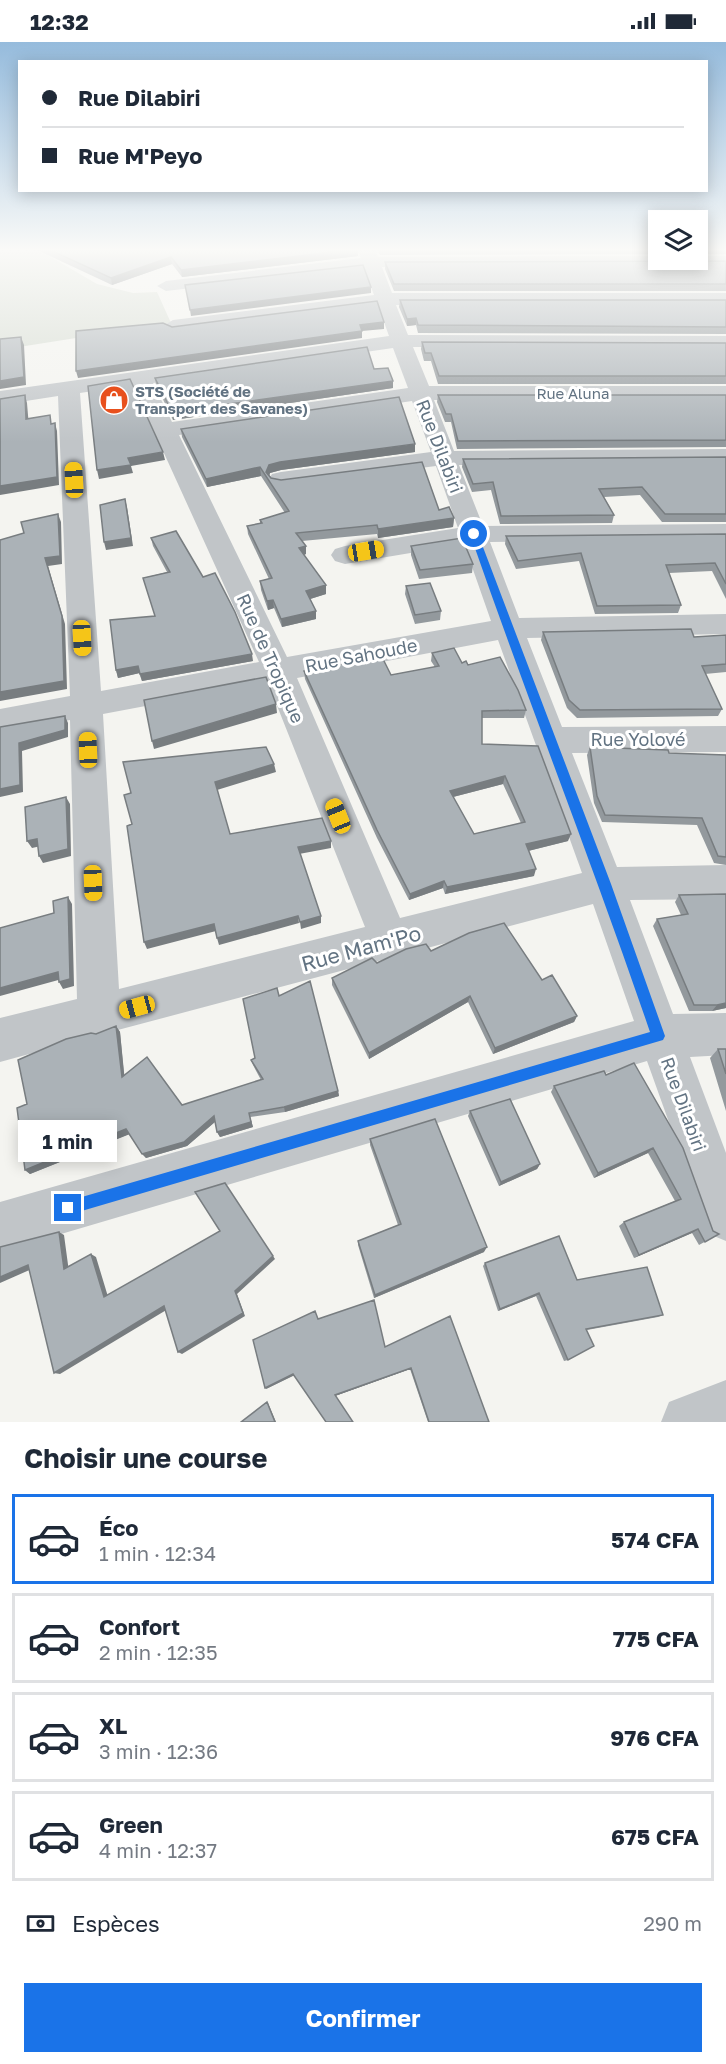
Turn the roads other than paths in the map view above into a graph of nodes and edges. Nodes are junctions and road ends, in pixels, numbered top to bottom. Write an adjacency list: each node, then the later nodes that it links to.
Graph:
1 (171, 313): 4 (street)
2 (275, 313): 4 (street)
3 (389, 313): 5 (street, Rue Dilabiri)
4 (173, 327): 7 (street)
5 (399, 341): 6 (street); 7 (street); 10 (street, Rue Dilabiri)
6 (726, 342)
7 (182, 374): 8 (street)
8 (141, 380): 9 (street); 13 (street, Rue de Tropique)
9 (69, 390): 12 (street); 23 (street)
10 (419, 393): 11 (street, Rue Aluna); 13 (street, Rue Aluna); 15 (street, Rue Dilabiri)
11 (726, 393)
12 (0, 398)
13 (167, 430): 22 (street, Rue de Tropique)
14 (726, 456): 15 (street)
15 (443, 458): 16 (street); 18 (street, Rue Dilabiri)
16 (281, 479)
17 (726, 532): 18 (street)
18 (474, 534): 19 (street); 21 (street, Rue Dilabiri)
19 (345, 555)
20 (726, 624): 21 (street, Rue Sahoude)
21 (507, 628): 22 (street, Rue Sahoude); 26 (street, Rue Dilabiri)
22 (278, 670): 23 (street, Rue Sahoude); 29 (street, Rue de Tropique)
23 (86, 705): 24 (street, Rue Sahoude); 30 (street)
24 (0, 721)
25 (726, 739): 26 (street, Rue Yolové)
26 (549, 740): 28 (street, Rue Dilabiri)
27 (726, 882): 28 (street, Rue Mam'Po)
28 (605, 884): 29 (street, Rue Mam'Po); 32 (street, Rue Dilabiri)
29 (390, 941): 30 (street, Rue Mam'Po)
30 (99, 1017): 33 (street, Rue Mam'Po)
31 (726, 1034): 32 (street)
32 (658, 1036): 34 (street, Rue Dilabiri); 35 (street)
33 (0, 1040)
34 (726, 1217)
35 (0, 1227)
36 (726, 1408): 37 (street)
37 (689, 1422)

